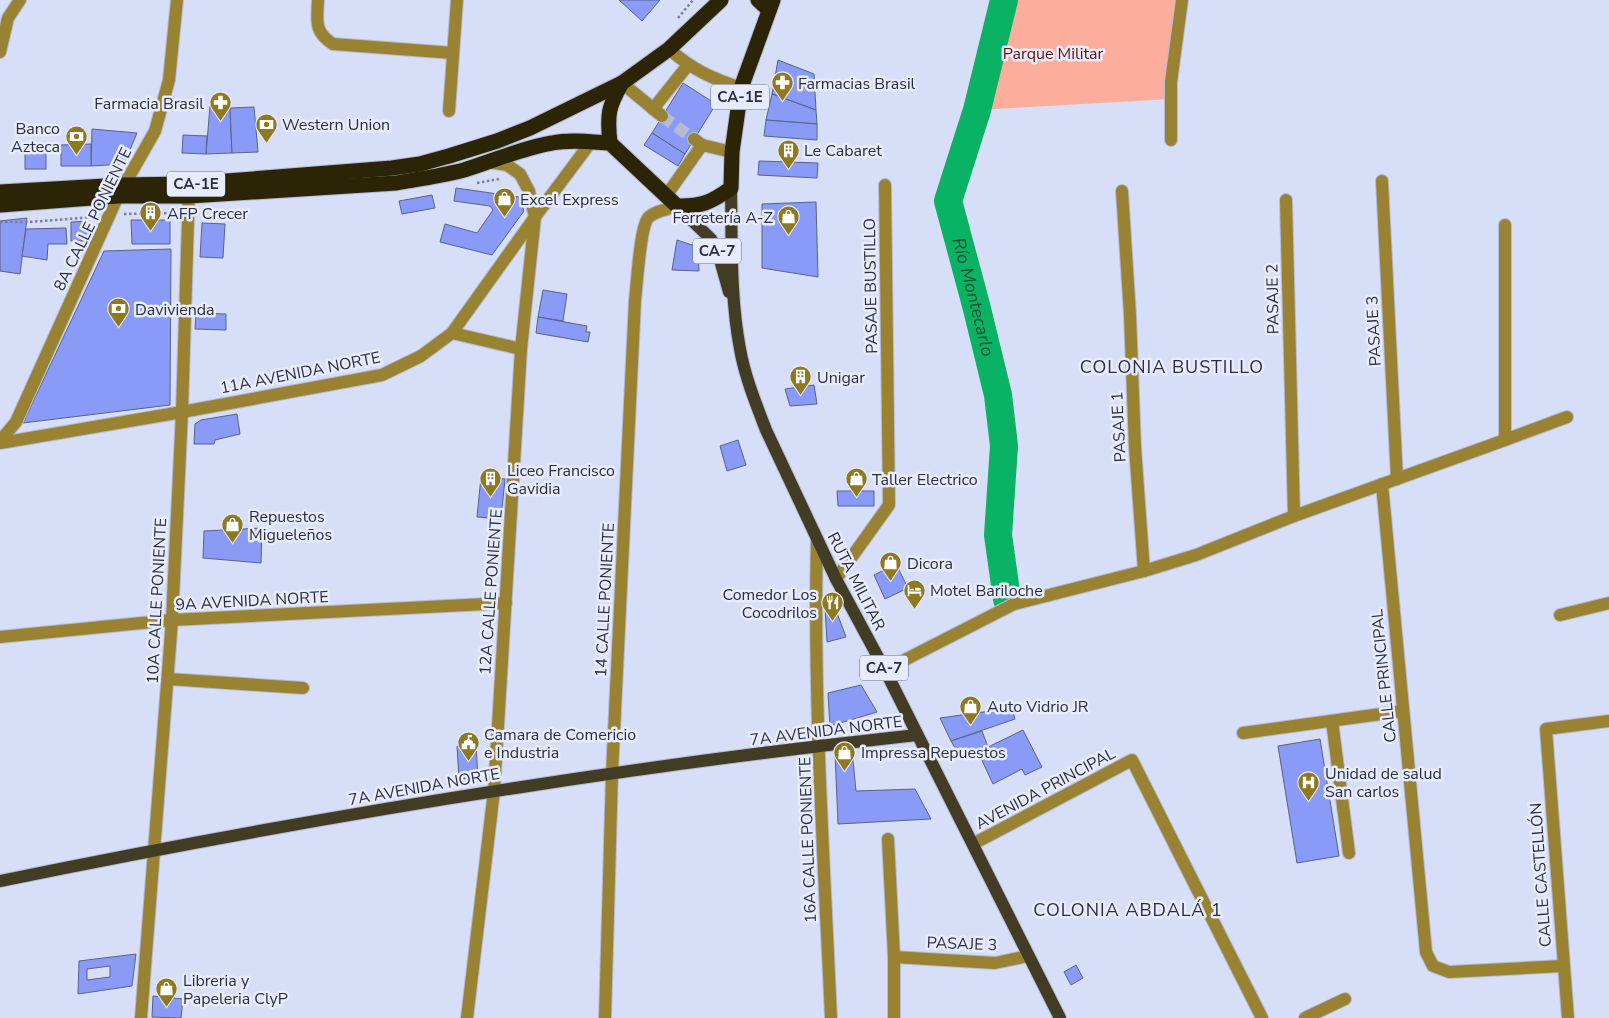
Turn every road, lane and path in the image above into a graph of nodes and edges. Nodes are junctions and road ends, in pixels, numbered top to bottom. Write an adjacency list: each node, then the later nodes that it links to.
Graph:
1 (20, 0): 11 (street)
2 (177, 0): 26 (street, 8A CALLE PONIENTE)
3 (318, 0): 12 (street)
4 (457, 0): 12 (street)
5 (693, 0): 9 (path)
6 (721, 0): 10 (highway, CA-1E)
7 (1182, 0): 17 (street)
8 (767, 3): 15 (highway, CA-1E)
9 (676, 21)
10 (669, 49): 13 (street); 14 (highway, CA-1E)
11 (0, 52)
12 (453, 53): 16 (street)
13 (688, 65): 14 (street); 15 (street)
14 (622, 83): 19 (highway); 25 (highway, CA-1E)
15 (741, 88): 20 (highway, CA-1E)
16 (449, 112)
17 (1170, 140)
18 (591, 142): 19 (highway, CA-1E); 21 (highway, CA-1E); 34 (street, 11A AVENIDA NORTE)
19 (610, 143): 30 (highway)
20 (732, 152): 24 (highway, CA-1E); 30 (street)
21 (489, 162): 25 (highway, CA-1E); 34 (street, 12A CALLE PONIENTE)
22 (1382, 181): 44 (street, PASAJE 3)
23 (885, 186): 49 (street, PASAJE BUSTILLO)
24 (731, 188): 30 (highway); 37 (main road, RUTA MILITAR / CA-7)
25 (189, 190): 26 (highway, CA-1E); 32 (street, 10A CALLE PONIENTE)
26 (121, 191): 27 (highway, CA-1E); 31 (highway, CA-1E); 33 (street, 8A CALLE PONIENTE)
27 (0, 192)
28 (1122, 192): 48 (street, PASAJE 1)
29 (1286, 200): 46 (street, PASAJE 2)
30 (672, 201): 37 (main road, RUTA MILITAR / CA-7); 64 (street, 14 CALLE PONIENTE)
31 (0, 205)
32 (188, 212): 33 (path); 40 (street, 10A CALLE PONIENTE)
33 (110, 214): 35 (path); 43 (street, 8A CALLE PONIENTE)
34 (535, 217): 38 (street, 11A AVENIDA NORTE); 39 (street, 12A CALLE PONIENTE)
35 (0, 222)
36 (1505, 225): 42 (street)
37 (734, 309): 47 (main road, RUTA MILITAR / CA-7)
38 (452, 333): 39 (street); 40 (street, 11A AVENIDA NORTE)
39 (521, 349): 50 (street, 12A CALLE PONIENTE)
40 (182, 412): 43 (street, 11A AVENIDA NORTE); 53 (street, 10A CALLE PONIENTE)
41 (1567, 416): 42 (street)
42 (1505, 440): 44 (street)
43 (0, 442)
44 (1397, 479): 45 (street)
45 (1382, 484): 46 (street); 58 (street, CALLE PRINCIPAL)
46 (1294, 516): 48 (street)
47 (817, 540): 49 (main road, RUTA MILITAR / CA-7); 63 (street, 16A CALLE PONIENTE)
48 (1144, 571): 55 (street)
49 (836, 579): 55 (main road, RUTA MILITAR / CA-7)
50 (506, 603): 53 (street, 9A AVENIDA NORTE); 65 (street, 12A CALLE PONIENTE)
51 (1609, 603): 52 (street)
52 (1560, 615)
53 (172, 620): 54 (street, 9A AVENIDA NORTE); 56 (street, 10A CALLE PONIENTE)
54 (0, 637)
55 (885, 670): 62 (main road, RUTA MILITAR / CA-7)
56 (168, 679): 57 (street); 68 (street, 10A CALLE PONIENTE)
57 (303, 688)
58 (1403, 711): 59 (street); 73 (street, CALLE PRINCIPAL)
59 (1332, 721): 61 (street); 69 (street)
60 (1609, 721): 73 (street, CALLE CASTELLÓN)
61 (1243, 733)
62 (917, 735): 63 (main road, 7A AVENIDA NORTE); 67 (main road, RUTA MILITAR / CA-7)
63 (819, 746): 64 (main road, 7A AVENIDA NORTE); 78 (street, 16A CALLE PONIENTE)
64 (612, 773): 65 (main road, 7A AVENIDA NORTE); 77 (street, 14 CALLE PONIENTE)
65 (494, 791): 68 (main road, 7A AVENIDA NORTE); 76 (street, 12A CALLE PONIENTE)
66 (888, 839): 72 (street)
67 (973, 844): 71 (main road, RUTA MILITAR / CA-7); 81 (street, AVENIDA PRINCIPAL)
68 (154, 849): 70 (main road, 7A AVENIDA NORTE); 75 (street, 10A CALLE PONIENTE)
69 (1349, 853)
70 (0, 881)
71 (1028, 956): 72 (street, PASAJE 3); 80 (main road, RUTA MILITAR / CA-7)
72 (894, 957): 79 (street)
73 (1563, 966): 83 (street, CALLE CASTELLÓN)
74 (1345, 999): 82 (street)
75 (141, 1018)
76 (467, 1018)
77 (605, 1018)
78 (831, 1018)
79 (894, 1018)
80 (1060, 1018)
81 (1262, 1018)
82 (1305, 1018)
83 (1568, 1018)

